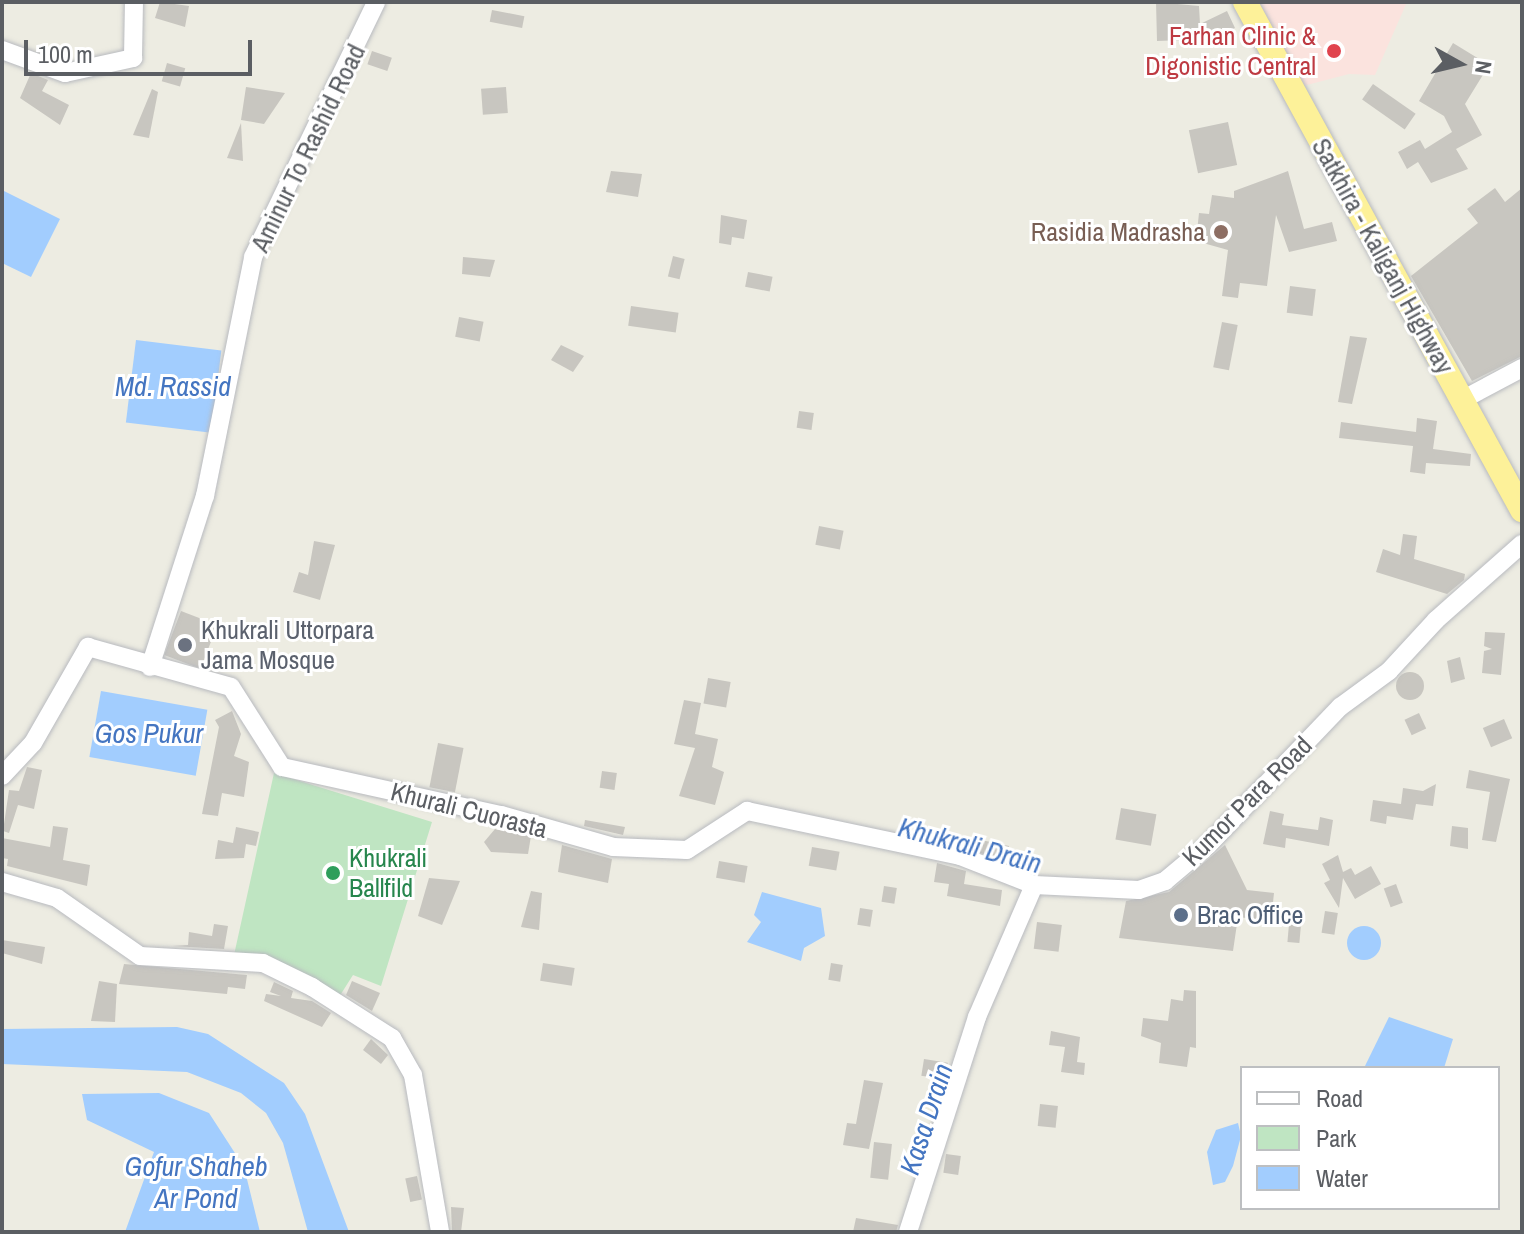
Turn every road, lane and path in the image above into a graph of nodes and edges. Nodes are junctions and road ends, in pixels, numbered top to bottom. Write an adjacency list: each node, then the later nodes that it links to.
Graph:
1 (134, 2): 4 (street)
2 (376, 2): 9 (street, Aminur To Rashid Road)
3 (1245, 2): 6 (highway, Satkhira - Kaliganj Highway)
4 (2, 50)
5 (1522, 368): 6 (street)
6 (1462, 400): 7 (highway, Satkhira - Kaliganj Highway)
7 (1522, 510)
8 (1522, 544): 12 (street, Kumor Para Road)
9 (150, 667): 10 (street, Khurali Cuorasta); 12 (street, Khurali Cuorasta)
10 (2, 776)
11 (2, 882): 13 (street)
12 (1034, 885): 14 (street)
13 (440, 1232)
14 (908, 1232)

